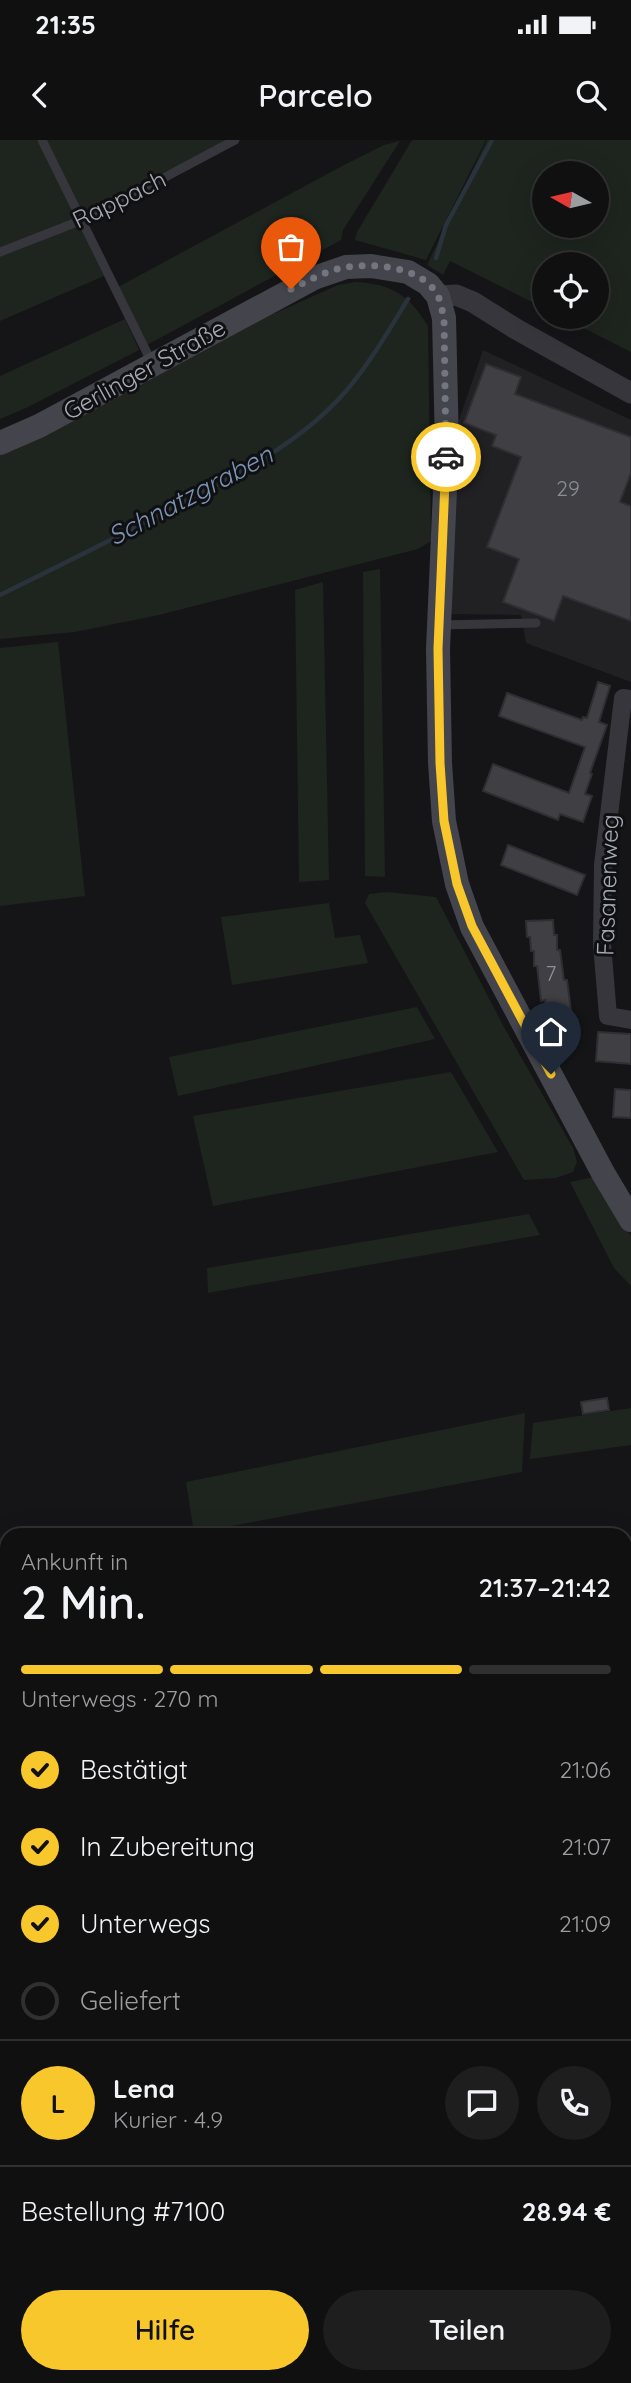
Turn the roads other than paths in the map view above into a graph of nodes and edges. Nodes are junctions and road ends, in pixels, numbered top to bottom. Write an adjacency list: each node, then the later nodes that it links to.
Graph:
1 (42, 140): 3 (lane)
2 (235, 140): 3 (lane, Rappach)
3 (80, 220): 4 (lane, Rappach); 6 (lane)
4 (0, 252)
5 (438, 296): 6 (main road, Gerlinger Straße); 7 (street); 10 (main road)
6 (152, 365): 8 (main road, Gerlinger Straße)
7 (631, 393)
8 (0, 443)
9 (536, 623): 10 (lane)
10 (439, 625): 13 (main road)
11 (631, 699): 12 (street, Fasanenweg)
12 (631, 1020)
13 (630, 1217)

